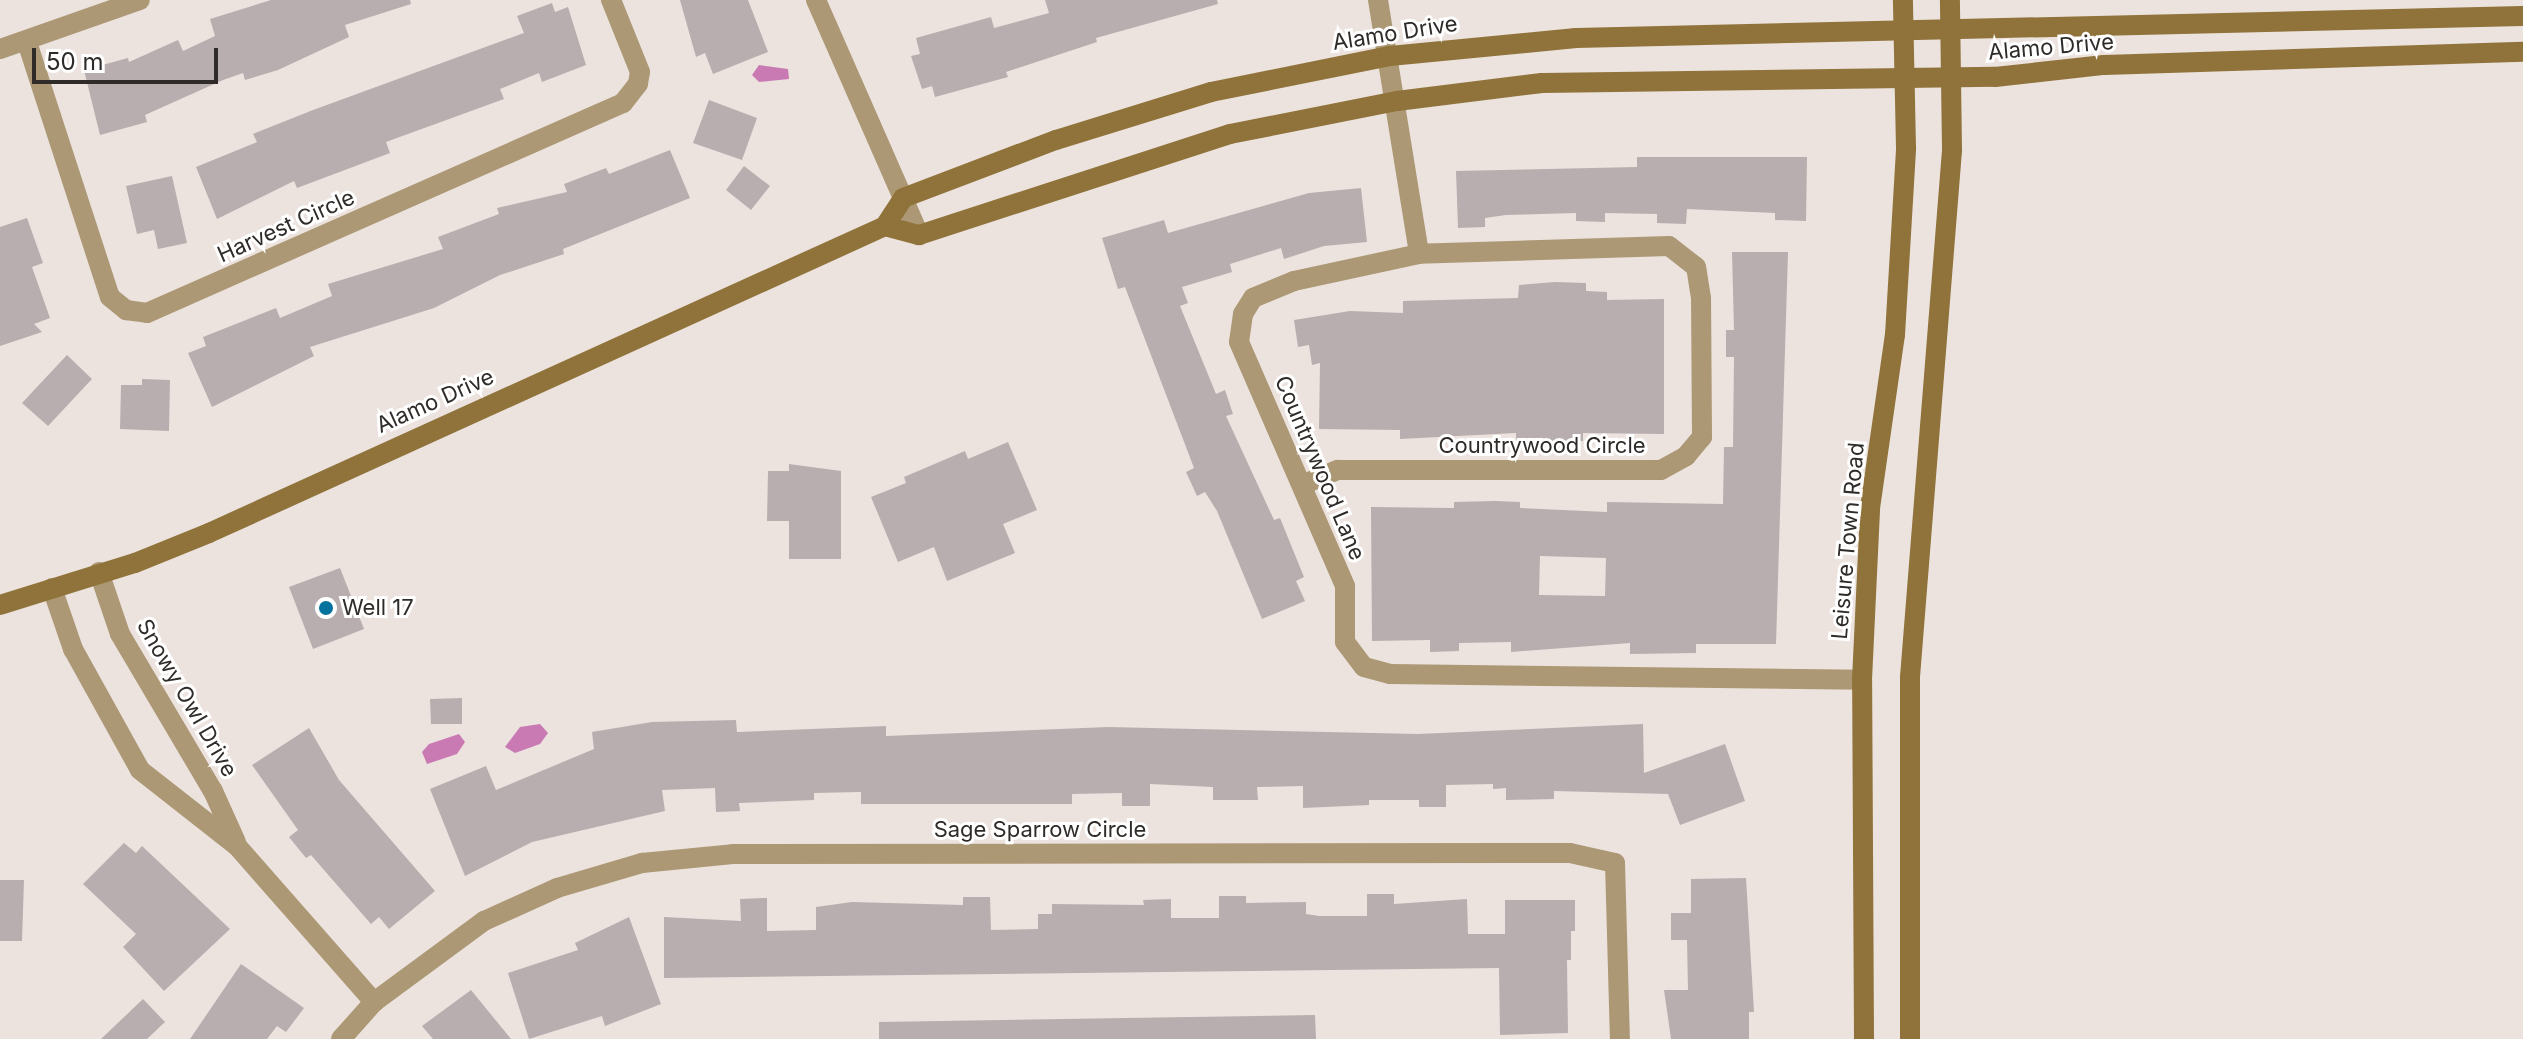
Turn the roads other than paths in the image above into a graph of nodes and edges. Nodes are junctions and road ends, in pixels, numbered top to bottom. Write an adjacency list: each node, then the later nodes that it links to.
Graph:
1 (140, 0): 10 (street)
2 (611, 0): 10 (street, Harvest Circle)
3 (816, 0): 17 (street)
4 (1378, 0): 13 (street)
5 (1903, 0): 8 (main road, Leisure Town Road)
6 (1950, 0): 9 (main road)
7 (2523, 16): 9 (main road, Alamo Drive)
8 (1903, 31): 9 (main road, Alamo Drive); 13 (main road, Alamo Drive); 14 (main road, Leisure Town Road)
9 (1951, 31): 15 (main road)
10 (27, 42): 11 (street)
11 (0, 49)
12 (2523, 52): 15 (main road, Alamo Drive)
13 (1390, 56): 16 (street); 17 (main road, Alamo Drive)
14 (1903, 77): 15 (main road, Alamo Drive); 16 (main road, Alamo Drive); 25 (main road, Leisure Town Road)
15 (1951, 77): 31 (main road)
16 (1397, 101): 19 (main road, Alamo Drive); 20 (street)
17 (903, 198): 18 (main road); 19 (street)
18 (885, 226): 19 (main road); 22 (main road, Alamo Drive)
19 (919, 235)
20 (1419, 254): 21 (street, Countrywood Lane); 21 (street, Countrywood Circle)
21 (1302, 485): 25 (street, Countrywood Lane)
22 (99, 572): 23 (main road, Alamo Drive); 26 (street, Snowy Owl Drive)
23 (52, 588): 24 (main road, Alamo Drive); 26 (street, Snowy Owl Drive)
24 (0, 605)
25 (1862, 680): 30 (main road, Leisure Town Road)
26 (237, 846): 27 (street, Snowy Owl Drive)
27 (374, 1002): 28 (street, Sage Sparrow Circle); 29 (street, Sage Sparrow Circle)
28 (341, 1039)
29 (1620, 1039)
30 (1864, 1039)
31 (1910, 1039)

